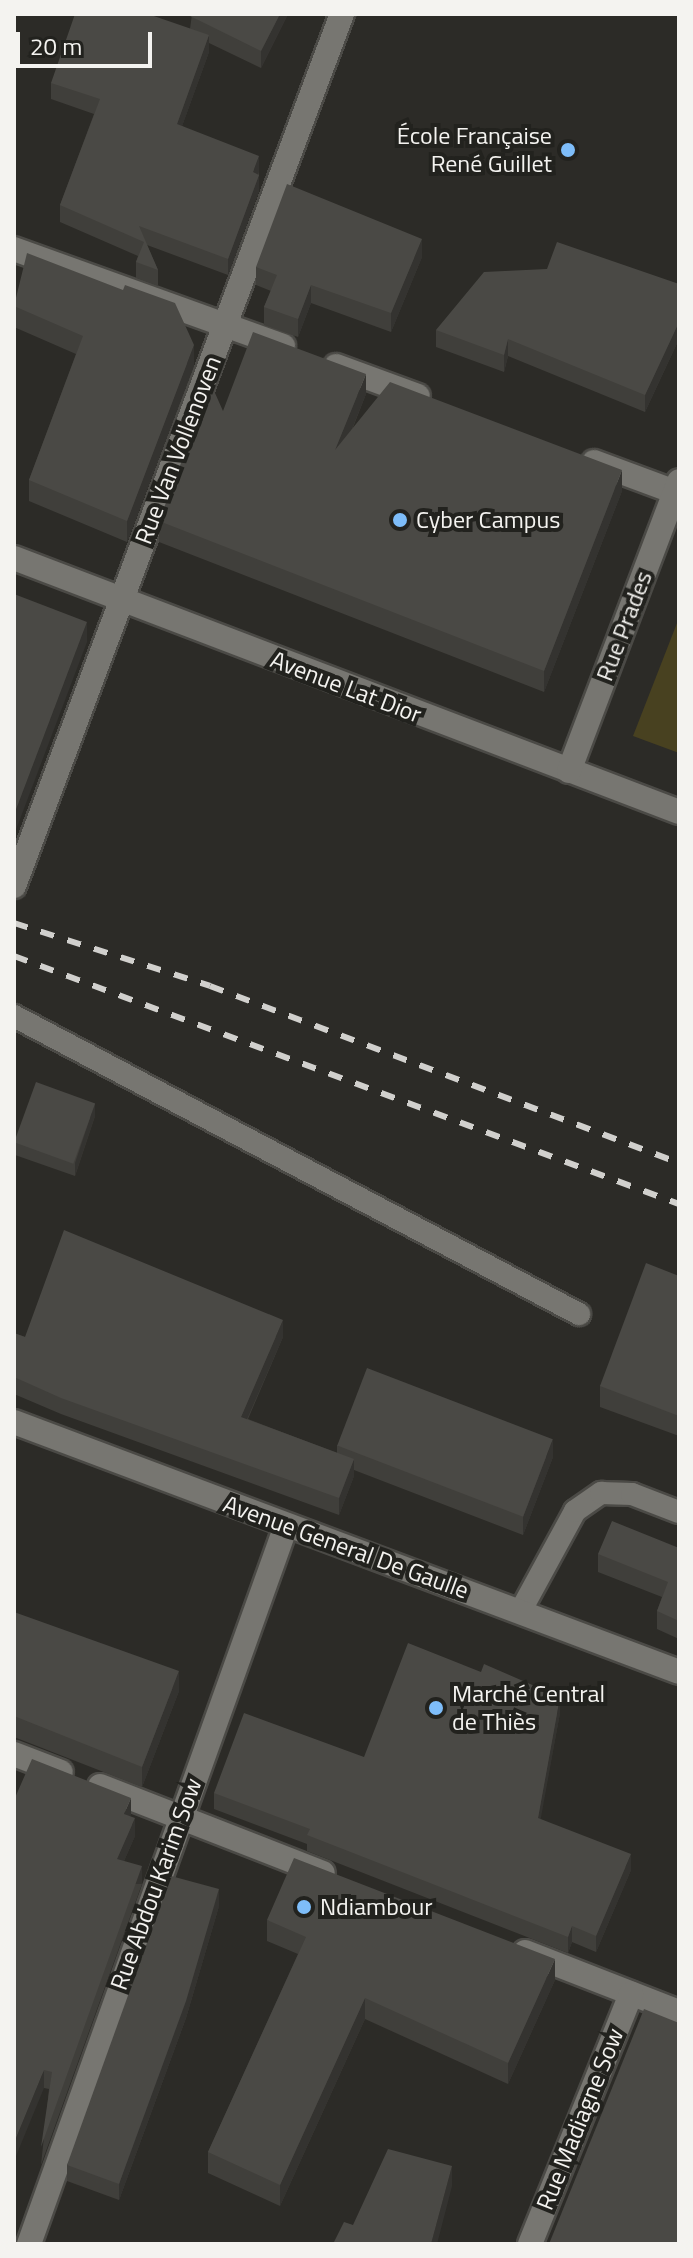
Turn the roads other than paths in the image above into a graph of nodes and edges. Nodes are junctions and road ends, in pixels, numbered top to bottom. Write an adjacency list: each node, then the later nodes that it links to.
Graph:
1 (342, 14): 3 (street, Rue Van Vollenoven)
2 (14, 249): 3 (street)
3 (225, 324): 4 (street); 8 (street, Rue Van Vollenoven)
4 (435, 403)
5 (570, 453): 6 (street)
6 (677, 486): 9 (street, Rue Prades)
7 (14, 558): 8 (street, Avenue Lat Dior)
8 (121, 602): 9 (street, Avenue Lat Dior); 11 (street, Rue Van Vollenoven)
9 (569, 771): 10 (street, Avenue Lat Dior)
10 (679, 812)
11 (14, 886)
12 (14, 1016): 13 (lane)
13 (579, 1314)
14 (14, 1422): 16 (street, Avenue General De Gaulle)
15 (679, 1512): 17 (lane)
16 (286, 1526): 17 (street, Avenue General De Gaulle); 20 (street, Rue Abdou Karim Sow)
17 (520, 1612): 18 (street, Avenue General De Gaulle)
18 (679, 1672)
19 (14, 1754): 20 (street)
20 (180, 1817): 21 (street); 25 (street, Rue Abdou Karim Sow)
21 (340, 1879)
22 (500, 1942): 23 (street)
23 (631, 1994): 24 (street); 26 (street, Rue Madiagne Sow)
24 (679, 2012)
25 (29, 2244)
26 (530, 2244)

